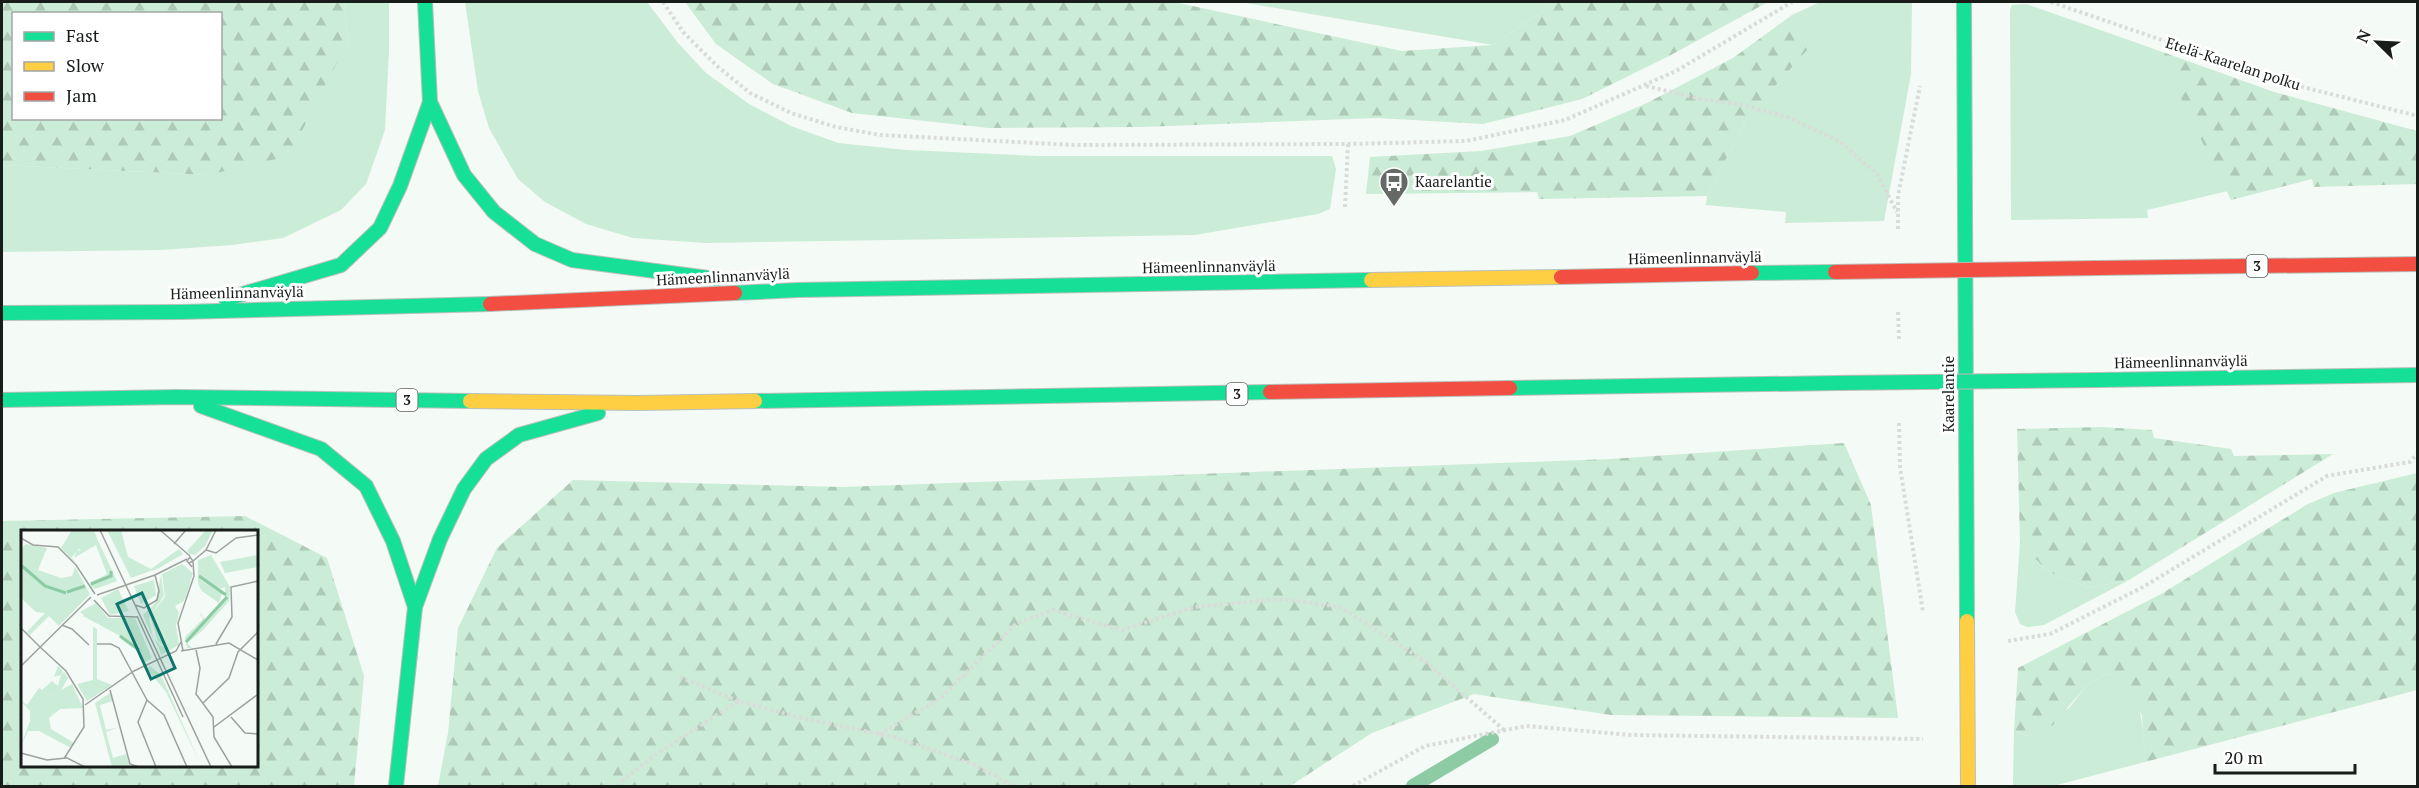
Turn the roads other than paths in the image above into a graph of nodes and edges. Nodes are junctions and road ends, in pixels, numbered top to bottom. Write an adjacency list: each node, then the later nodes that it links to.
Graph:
1 (424, 2): 3 (main road)
2 (1964, 2): 14 (main road, Kaarelantie)
3 (430, 102): 5 (main road); 6 (main road)
4 (2418, 264): 5 (main road, Hämeenlinnanväylä / 3, bridge)
5 (798, 290): 6 (main road, Hämeenlinnanväylä / 3)
6 (181, 312): 7 (main road, Hämeenlinnanväylä / 3)
7 (2, 313)
8 (2418, 375): 11 (main road, Hämeenlinnanväylä / 3, bridge)
9 (177, 397): 10 (main road, Hämeenlinnanväylä / 3); 11 (main road, Hämeenlinnanväylä / 3); 12 (main road)
10 (2, 400)
11 (638, 403): 12 (main road)
12 (416, 607): 13 (main road)
13 (396, 786)
14 (1968, 786)

